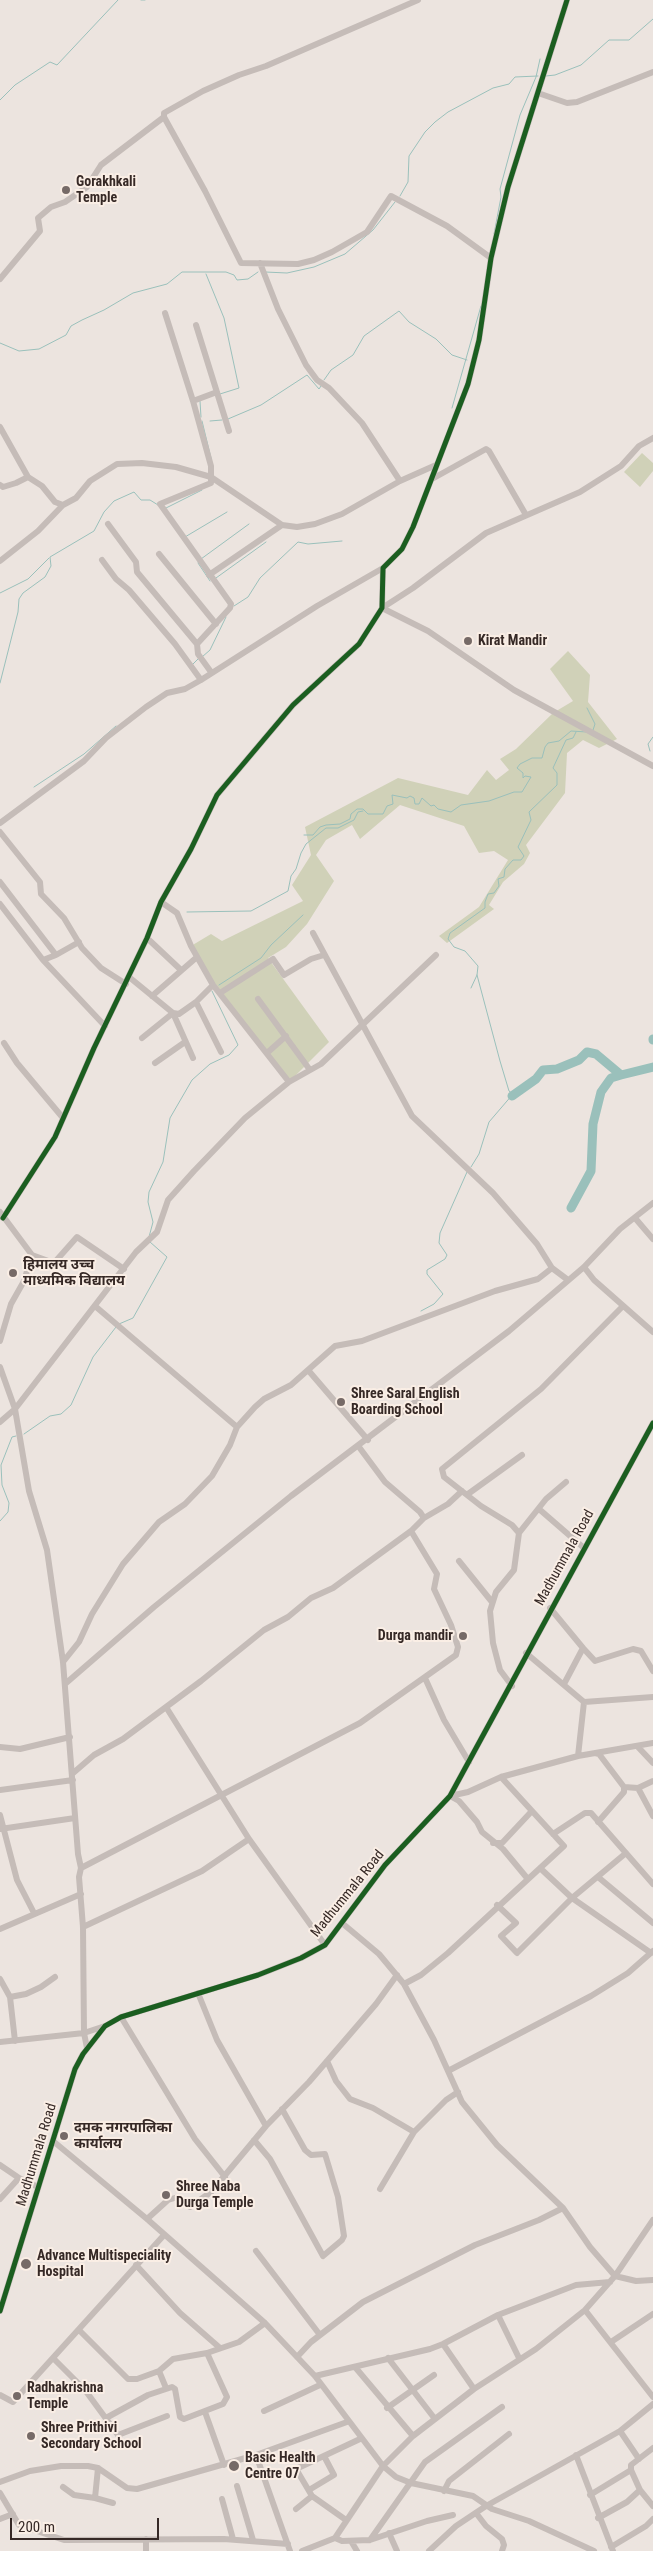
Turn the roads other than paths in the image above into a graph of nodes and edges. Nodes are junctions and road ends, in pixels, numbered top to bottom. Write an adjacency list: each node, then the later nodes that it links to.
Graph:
1 (418, 0): 5 (street)
2 (567, 0): 4 (street)
3 (653, 72): 4 (street)
4 (538, 93): 6 (street)
5 (164, 117): 7 (street); 8 (street)
6 (491, 258): 7 (street); 16 (street)
7 (260, 263): 20 (street)
8 (0, 279)
9 (165, 313): 12 (street)
10 (196, 325): 11 (street)
11 (217, 392): 12 (street); 14 (street)
12 (193, 401): 18 (street)
13 (0, 427): 17 (street)
14 (229, 431)
15 (653, 438): 23 (street)
16 (436, 465): 19 (street); 20 (street)
17 (28, 476): 21 (street); 22 (street)
18 (211, 477): 22 (street); 25 (street); 30 (street)
19 (432, 479): 23 (street); 29 (street)
20 (400, 481): 25 (street)
21 (0, 485)
22 (63, 505): 28 (street)
23 (526, 515): 31 (street)
24 (108, 524): 33 (street)
25 (282, 525): 30 (street)
26 (158, 554): 32 (street)
27 (102, 560): 35 (street)
28 (0, 561)
29 (383, 568): 31 (street); 34 (street)
30 (209, 574): 32 (street)
31 (382, 608): 36 (street); 40 (street)
32 (216, 624): 33 (street)
33 (197, 644): 34 (street)
34 (211, 672): 35 (street)
35 (201, 680): 37 (street)
36 (653, 766)
37 (0, 823)
38 (0, 832): 44 (street)
39 (0, 882): 45 (street)
40 (160, 902): 43 (street); 48 (street)
41 (0, 904): 49 (street)
42 (313, 933): 47 (street)
43 (147, 938): 50 (street); 51 (street)
44 (79, 942): 45 (street); 52 (street)
45 (56, 955): 49 (street)
46 (436, 955): 59 (street)
47 (324, 956): 54 (street); 59 (street)
48 (197, 957): 50 (street); 53 (street)
49 (43, 960): 60 (street)
50 (182, 970): 55 (street)
51 (129, 977): 52 (street); 55 (street)
52 (126, 984): 60 (street)
53 (213, 985): 54 (street); 57 (street)
54 (220, 993): 66 (street)
55 (152, 996): 58 (street)
56 (258, 999): 61 (street)
57 (196, 1002): 58 (street); 65 (street)
58 (172, 1013): 62 (street); 63 (street)
59 (363, 1024): 69 (street); 77 (street)
60 (105, 1026): 71 (street)
61 (286, 1036): 66 (street); 69 (street)
62 (142, 1038)
63 (185, 1042): 67 (street); 68 (street)
64 (4, 1043): 71 (street)
65 (221, 1052)
66 (267, 1053): 70 (street)
67 (194, 1058)
68 (155, 1062)
69 (310, 1070): 70 (street)
70 (289, 1082): 79 (street)
71 (63, 1118): 73 (street)
72 (653, 1203): 74 (street)
73 (2, 1215): 76 (street)
74 (635, 1218): 75 (street); 78 (street)
75 (653, 1239)
76 (32, 1255): 79 (street); 84 (street)
77 (552, 1268): 80 (street); 86 (street)
78 (584, 1268): 80 (street); 82 (street)
79 (124, 1269): 81 (street)
80 (568, 1280): 91 (street)
81 (95, 1306): 87 (street); 90 (street)
82 (623, 1306): 83 (street); 95 (street)
83 (653, 1332)
84 (0, 1341)
85 (0, 1367): 87 (street)
86 (308, 1370): 90 (street); 91 (street)
87 (15, 1409): 88 (street); 106 (street)
88 (0, 1422)
89 (653, 1423): 100 (street, Madhummala Road)
90 (237, 1427): 106 (street)
91 (368, 1440): 92 (street)
92 (359, 1446): 97 (street); 109 (street)
93 (522, 1455): 95 (street)
94 (566, 1482): 96 (street)
95 (465, 1492): 97 (street); 99 (street)
96 (539, 1509): 99 (street); 100 (street)
97 (424, 1518): 98 (street)
98 (411, 1530): 108 (street); 114 (street)
99 (519, 1533): 102 (street)
100 (584, 1548): 103 (street, Madhummala Road)
101 (459, 1560): 102 (street)
102 (492, 1602): 111 (street)
103 (550, 1608): 104 (street); 105 (street, Madhummala Road)
104 (583, 1648): 107 (street); 110 (street)
105 (526, 1653): 110 (street); 111 (street, Madhummala Road)
106 (63, 1662): 109 (street)
107 (653, 1671)
108 (425, 1678): 121 (street); 130 (street)
109 (65, 1684): 115 (street)
110 (564, 1684): 113 (street)
111 (512, 1686): 121 (street, Madhummala Road)
112 (653, 1697): 113 (street)
113 (584, 1702): 120 (street)
114 (166, 1706): 123 (street); 130 (street)
115 (70, 1737): 117 (street); 123 (street)
116 (653, 1743): 118 (street)
117 (0, 1747)
118 (638, 1747): 119 (street); 122 (street)
119 (593, 1752): 120 (street); 126 (street)
120 (578, 1756): 124 (street)
121 (469, 1762): 129 (street, Madhummala Road)
122 (653, 1762)
123 (73, 1777): 128 (street); 134 (street)
124 (501, 1777): 129 (street); 131 (street)
125 (653, 1781): 127 (street)
126 (624, 1786): 127 (street); 135 (street)
127 (638, 1788): 133 (street)
128 (0, 1790)
129 (450, 1796): 139 (street); 151 (street, Madhummala Road)
130 (222, 1797): 138 (street); 141 (street)
131 (531, 1812): 137 (street); 139 (street)
132 (0, 1815): 136 (street)
133 (653, 1816)
134 (75, 1818): 136 (street); 141 (street)
135 (598, 1822): 137 (street); 140 (street)
136 (2, 1829): 149 (street)
137 (553, 1834): 142 (street)
138 (249, 1839): 152 (street); 154 (street)
139 (493, 1843): 144 (street)
140 (626, 1853): 143 (street); 145 (street)
141 (81, 1868): 146 (street)
142 (540, 1868): 144 (street); 147 (street)
143 (598, 1877): 147 (street); 150 (street)
144 (527, 1878): 148 (street)
145 (653, 1884)
146 (81, 1894): 149 (street); 152 (street)
147 (572, 1898): 148 (street); 155 (street)
148 (498, 1905): 159 (street)
149 (34, 1913): 153 (street)
150 (652, 1919)
151 (342, 1923): 154 (street, Madhummala Road); 156 (street)
152 (83, 1927): 164 (street)
153 (0, 1929)
154 (325, 1946): 160 (street, Madhummala Road)
155 (652, 1952): 169 (street)
156 (397, 1974): 159 (street); 168 (street)
157 (55, 1977): 161 (street)
158 (0, 1979): 161 (street)
159 (404, 1984): 169 (street)
160 (198, 1993): 162 (street, Madhummala Road); 172 (street)
161 (10, 1997): 165 (street)
162 (121, 2017): 163 (street, Madhummala Road); 177 (street)
163 (106, 2026): 164 (street); 167 (street, Madhummala Road)
164 (84, 2034): 165 (street); 167 (street)
165 (15, 2041): 166 (street)
166 (0, 2042)
167 (87, 2050): 175 (street, Madhummala Road)
168 (327, 2061): 171 (street); 173 (street)
169 (448, 2071): 170 (street)
170 (458, 2092): 173 (street); 182 (street)
171 (282, 2109): 172 (street); 174 (street)
172 (266, 2126): 174 (street)
173 (414, 2132): 180 (street)
174 (254, 2140): 177 (street)
175 (53, 2141): 179 (street, Madhummala Road); 183 (street)
176 (0, 2164): 178 (street)
177 (225, 2177): 183 (street)
178 (18, 2178): 179 (street); 181 (street)
179 (38, 2187): 192 (street, Madhummala Road)
180 (380, 2189)
181 (0, 2199)
182 (563, 2208): 188 (street); 197 (street)
183 (147, 2219): 185 (street)
184 (653, 2220): 188 (street)
185 (164, 2236): 187 (street); 195 (street)
186 (256, 2251): 197 (street)
187 (136, 2266): 196 (street); 200 (street)
188 (615, 2276): 189 (street); 190 (street)
189 (653, 2280)
190 (610, 2282): 191 (street); 194 (street)
191 (584, 2310): 198 (street); 204 (street)
192 (0, 2311)
193 (653, 2314): 198 (street)
194 (498, 2315): 199 (street); 204 (street)
195 (265, 2323): 200 (street); 202 (street)
196 (79, 2330): 205 (street); 207 (street)
197 (320, 2335): 202 (street)
198 (611, 2342): 215 (street)
199 (443, 2344): 203 (street); 212 (street)
200 (220, 2348): 201 (street)
201 (207, 2353): 207 (street); 220 (street)
202 (297, 2357): 209 (street)
203 (388, 2358): 206 (street); 213 (street)
204 (519, 2358): 212 (street)
205 (54, 2359): 214 (street); 222 (street)
206 (355, 2367): 209 (street); 218 (street)
207 (159, 2371): 211 (street)
208 (434, 2375): 213 (street)
209 (315, 2376): 210 (street)
210 (320, 2385): 219 (street); 224 (street)
211 (166, 2388): 220 (street); 222 (street)
212 (474, 2389): 223 (street)
213 (412, 2391): 218 (street); 223 (street)
214 (0, 2395)
215 (653, 2397)
216 (653, 2404): 225 (street)
217 (502, 2407): 239 (street)
218 (388, 2408): 227 (street)
219 (264, 2411)
220 (205, 2412): 234 (street)
221 (166, 2416): 222 (street)
222 (106, 2418)
223 (435, 2419): 227 (street)
224 (347, 2422): 228 (street); 231 (street)
225 (620, 2431): 230 (street); 233 (street)
226 (509, 2434): 243 (street)
227 (412, 2436): 235 (street)
228 (360, 2439): 232 (street); 235 (street)
229 (653, 2448): 233 (street)
230 (576, 2454): 246 (street); 250 (street)
231 (256, 2455): 234 (street); 267 (street)
232 (324, 2456): 245 (street); 245 (street)
233 (639, 2459): 237 (street)
234 (224, 2465): 236 (street)
235 (382, 2466): 239 (street); 259 (street)
236 (98, 2468): 238 (street); 247 (street)
237 (631, 2470): 242 (street); 246 (street)
238 (0, 2482)
239 (411, 2483): 243 (street); 265 (street)
240 (237, 2486): 264 (street)
241 (63, 2487): 247 (street)
242 (640, 2490): 251 (street); 256 (street)
243 (444, 2491): 250 (street)
244 (0, 2493): 254 (street)
245 (310, 2493): 252 (street); 259 (street)
246 (590, 2495): 256 (street)
247 (95, 2498): 249 (street)
248 (222, 2499): 263 (street)
249 (113, 2503)
250 (486, 2506): 253 (street); 275 (street)
251 (653, 2506)
252 (296, 2509)
253 (476, 2513): 273 (street); 274 (street)
254 (13, 2514): 257 (street); 262 (street)
255 (453, 2515): 260 (street)
256 (598, 2518): 268 (street)
257 (0, 2519)
258 (653, 2519): 268 (street)
259 (346, 2520): 261 (street)
260 (390, 2533): 265 (street); 272 (street)
261 (335, 2538): 266 (street); 270 (street)
262 (146, 2539): 263 (street); 269 (street)
263 (233, 2539): 264 (street)
264 (254, 2540): 267 (street)
265 (370, 2540): 266 (street)
266 (351, 2541): 271 (street)
267 (289, 2548)
268 (612, 2549)
269 (146, 2551)
270 (302, 2551)
271 (357, 2551)
272 (397, 2551)
273 (429, 2551)
274 (502, 2551)
275 (594, 2551)

